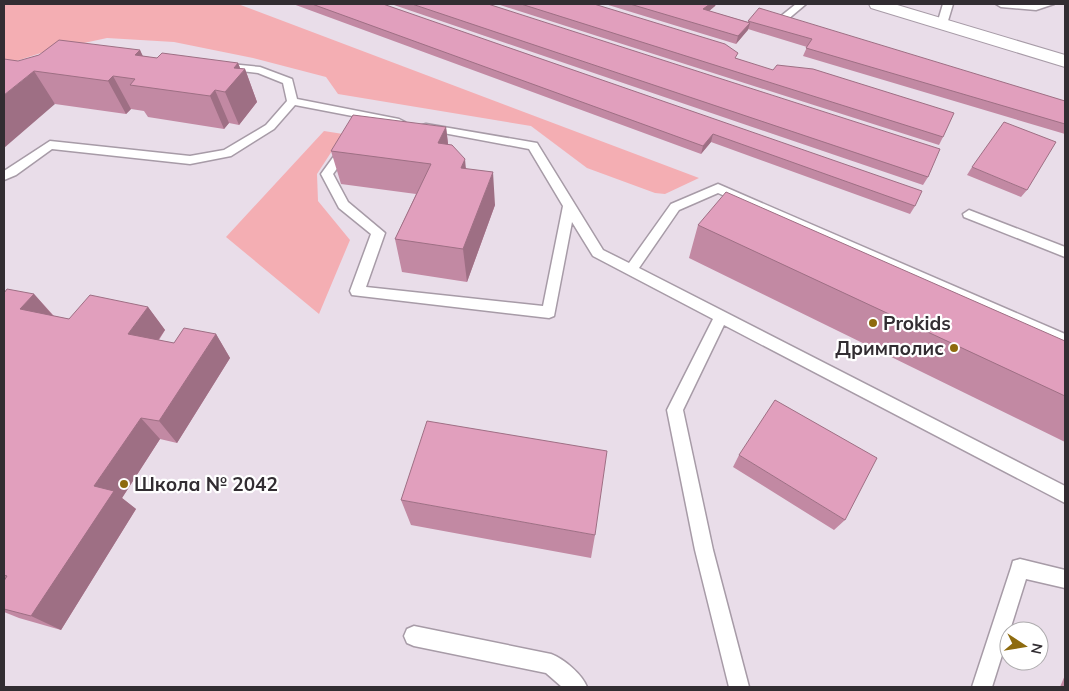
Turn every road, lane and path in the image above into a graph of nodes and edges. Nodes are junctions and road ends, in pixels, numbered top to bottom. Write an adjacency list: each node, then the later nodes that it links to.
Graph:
1 (801, 4): 6 (lane)
2 (877, 4): 7 (street)
3 (948, 4): 7 (lane)
4 (1001, 4): 5 (lane)
5 (1049, 4)
6 (784, 18)
7 (942, 24): 8 (street)
8 (1065, 61)
9 (213, 65): 10 (lane)
10 (292, 101): 11 (lane); 12 (lane)
11 (369, 117): 13 (lane); 13 (lane)
12 (4, 176)
13 (569, 206): 16 (lane)
14 (969, 214): 15 (lane)
15 (1065, 252)
16 (631, 270): 17 (lane); 18 (lane)
17 (721, 317): 19 (lane); 23 (lane)
18 (1065, 340)
19 (1065, 495)
20 (1065, 579): 24 (lane)
21 (414, 636): 22 (lane)
22 (577, 687)
23 (739, 687)
24 (982, 687)

